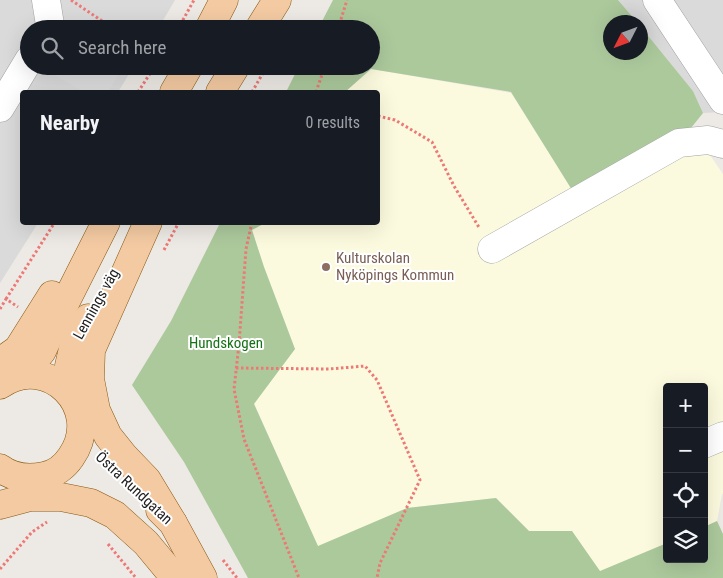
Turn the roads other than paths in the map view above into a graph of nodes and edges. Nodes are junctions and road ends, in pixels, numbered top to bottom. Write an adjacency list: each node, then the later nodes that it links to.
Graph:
1 (46, 0): 5 (street)
2 (224, 0): 6 (main road)
3 (276, 0): 7 (main road)
4 (657, 0): 13 (street)
5 (49, 20)
6 (214, 20)
7 (264, 20)
8 (20, 75): 14 (street)
9 (183, 75): 11 (main road)
10 (230, 75): 12 (main road)
11 (175, 90)
12 (221, 90)
13 (723, 100)
14 (0, 108)
15 (723, 144): 20 (street)
16 (96, 225): 21 (main road)
17 (104, 225): 22 (main road, Lennings väg)
18 (140, 225): 23 (main road, Lennings väg)
19 (147, 225): 30 (main road)
20 (492, 249)
21 (0, 362)
22 (12, 380): 23 (main road)
23 (69, 392): 24 (main road, Östra Rundgatan)
24 (82, 423): 27 (main road); 30 (main road, Östra Rundgatan)
25 (723, 436): 26 (street)
26 (708, 442)
27 (48, 475): 28 (main road); 31 (main road, Östra Rundgatan)
28 (6, 476)
29 (0, 505): 31 (main road)
30 (173, 523): 32 (main road, Östra Rundgatan)
31 (176, 578)
32 (204, 578)

